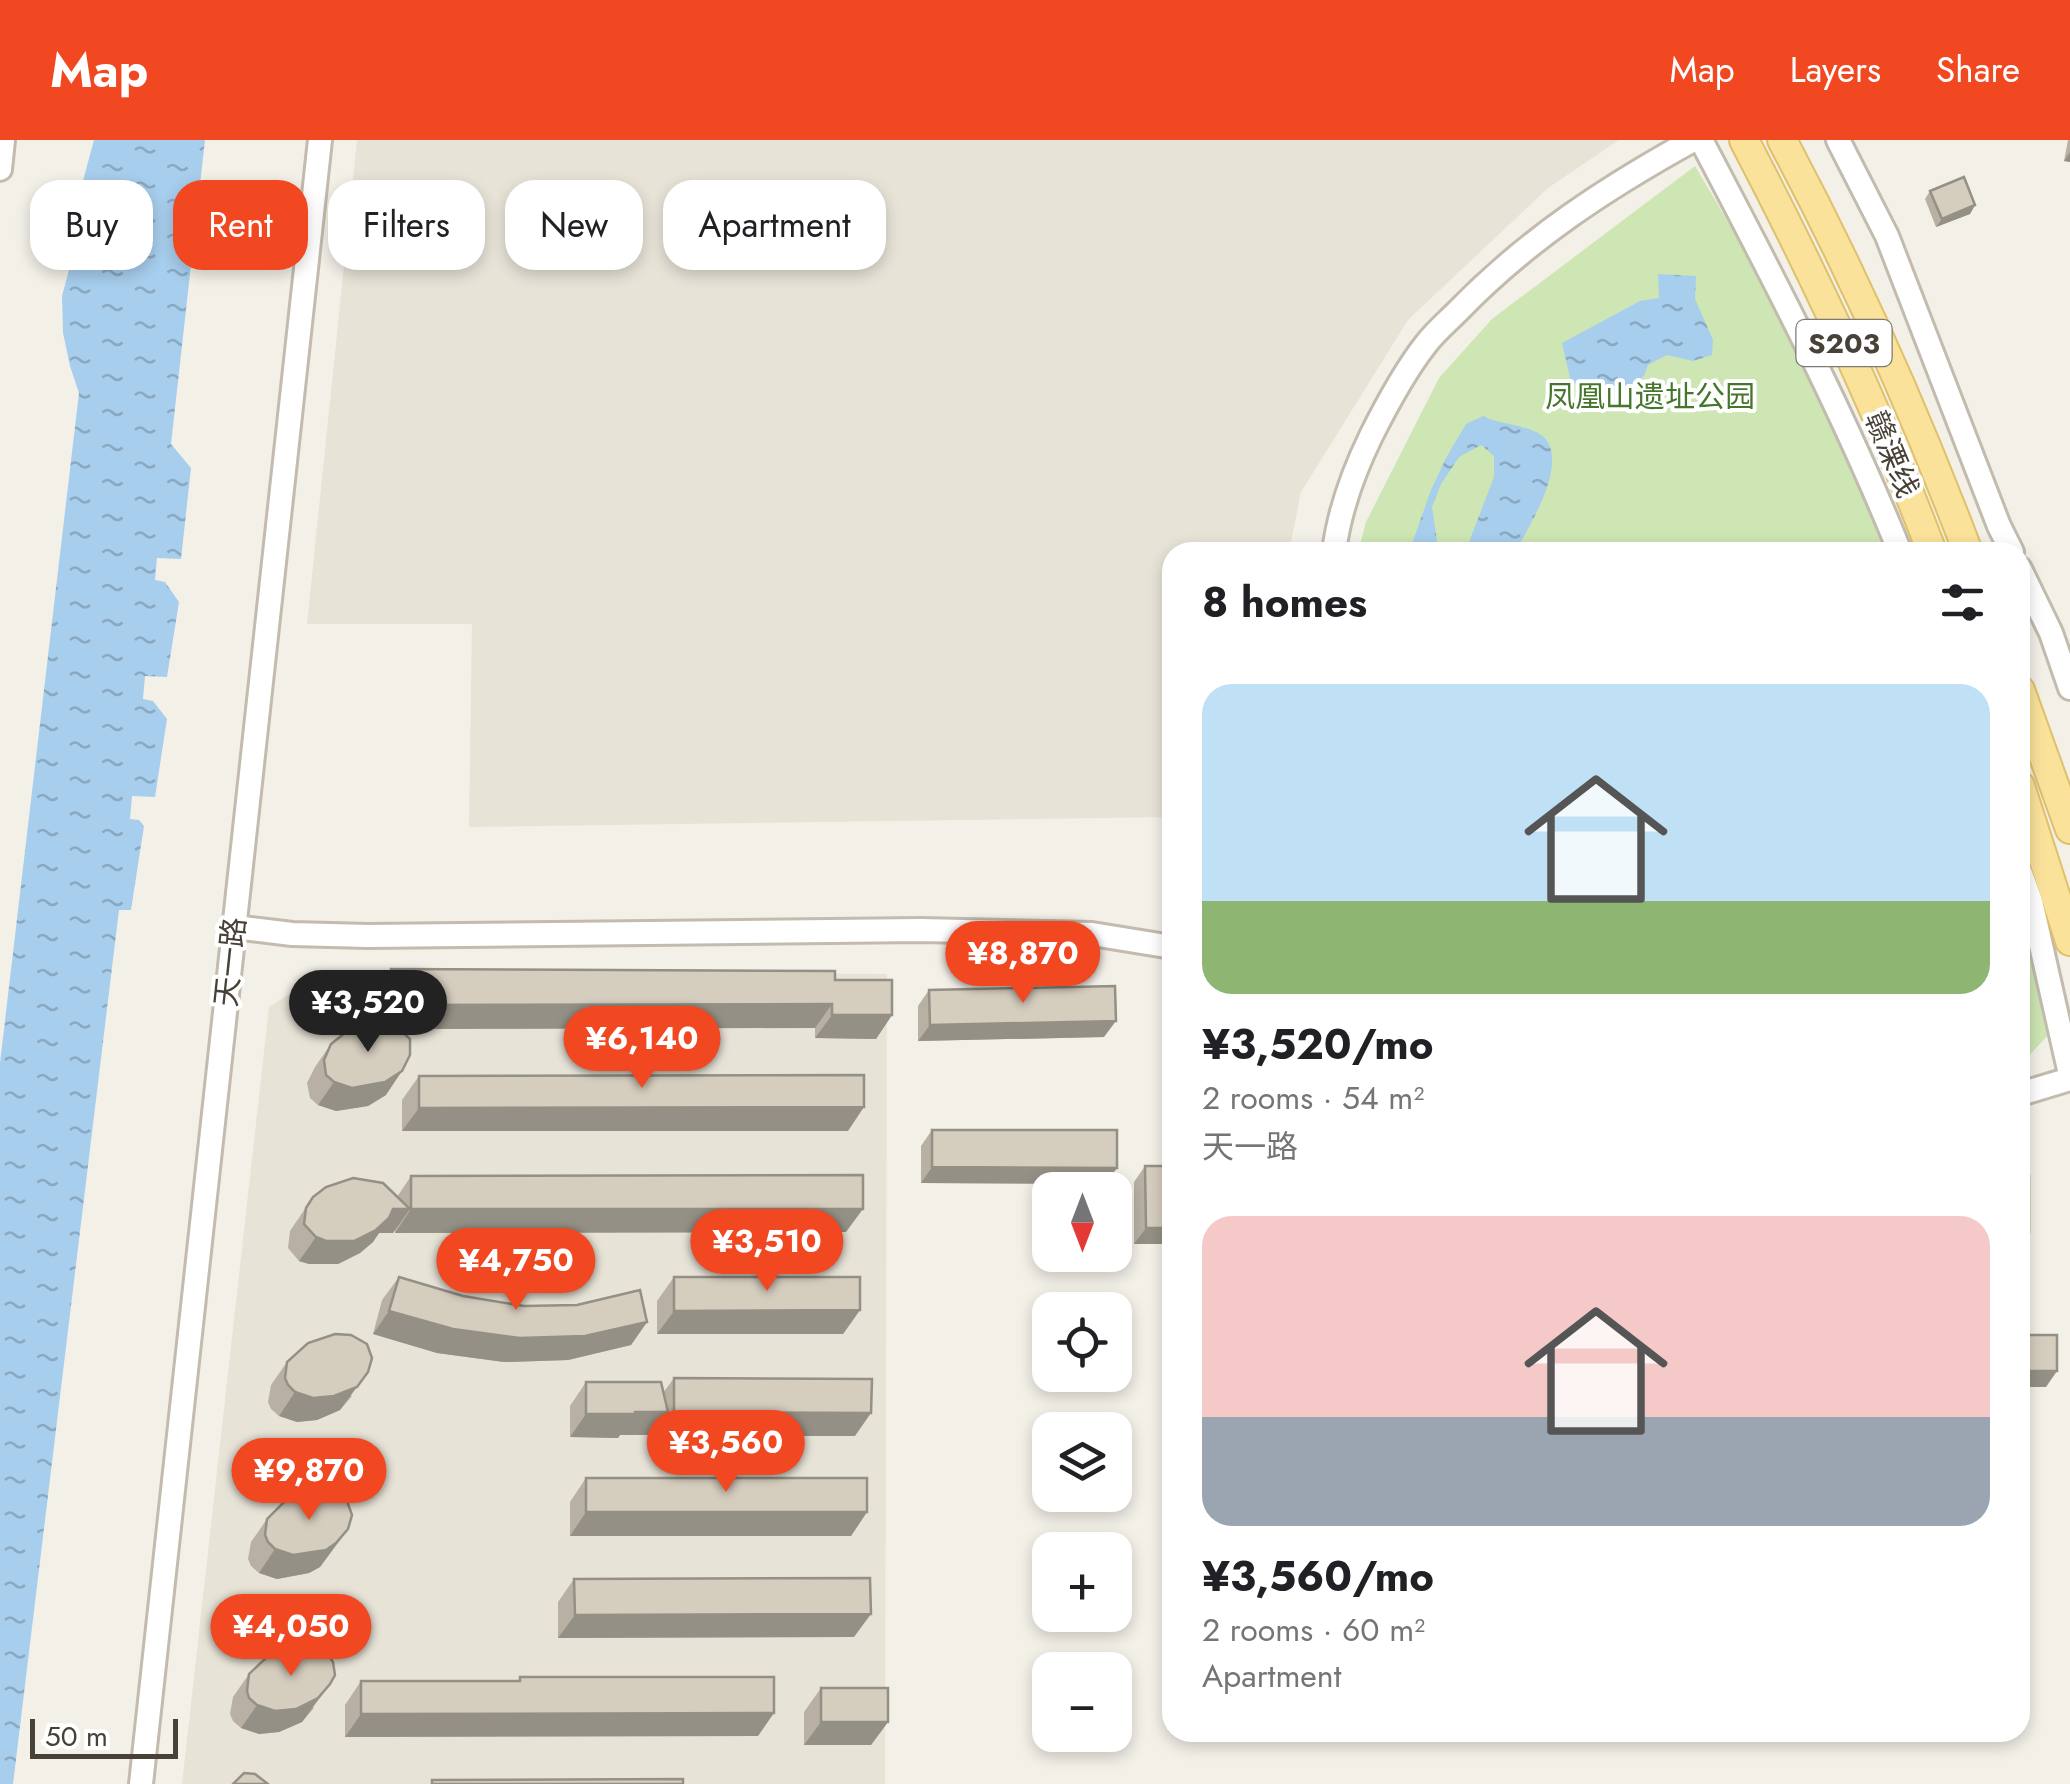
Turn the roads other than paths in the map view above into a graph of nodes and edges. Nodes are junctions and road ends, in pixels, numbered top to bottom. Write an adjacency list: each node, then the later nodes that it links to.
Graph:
1 (3, 140): 8 (street)
2 (320, 140): 20 (street, 天一路)
3 (1693, 140): 9 (street)
4 (1701, 140): 10 (street)
5 (1744, 140): 11 (main road, 赣溧线 / S203)
6 (1782, 140): 12 (main road, 赣溧线 / S203)
7 (1838, 140): 13 (street)
8 (0, 169)
9 (1335, 542)
10 (1896, 542)
11 (1928, 542)
12 (1964, 542)
13 (2007, 542)
14 (2030, 590): 15 (street)
15 (2070, 688)
16 (2030, 718): 18 (main road)
17 (2030, 817): 21 (main road)
18 (2070, 830)
19 (2030, 901): 23 (street)
20 (234, 927): 22 (street); 25 (street, 天一路)
21 (2070, 941)
22 (1162, 945)
23 (2070, 1076): 24 (street)
24 (2030, 1090)
25 (140, 1784)

